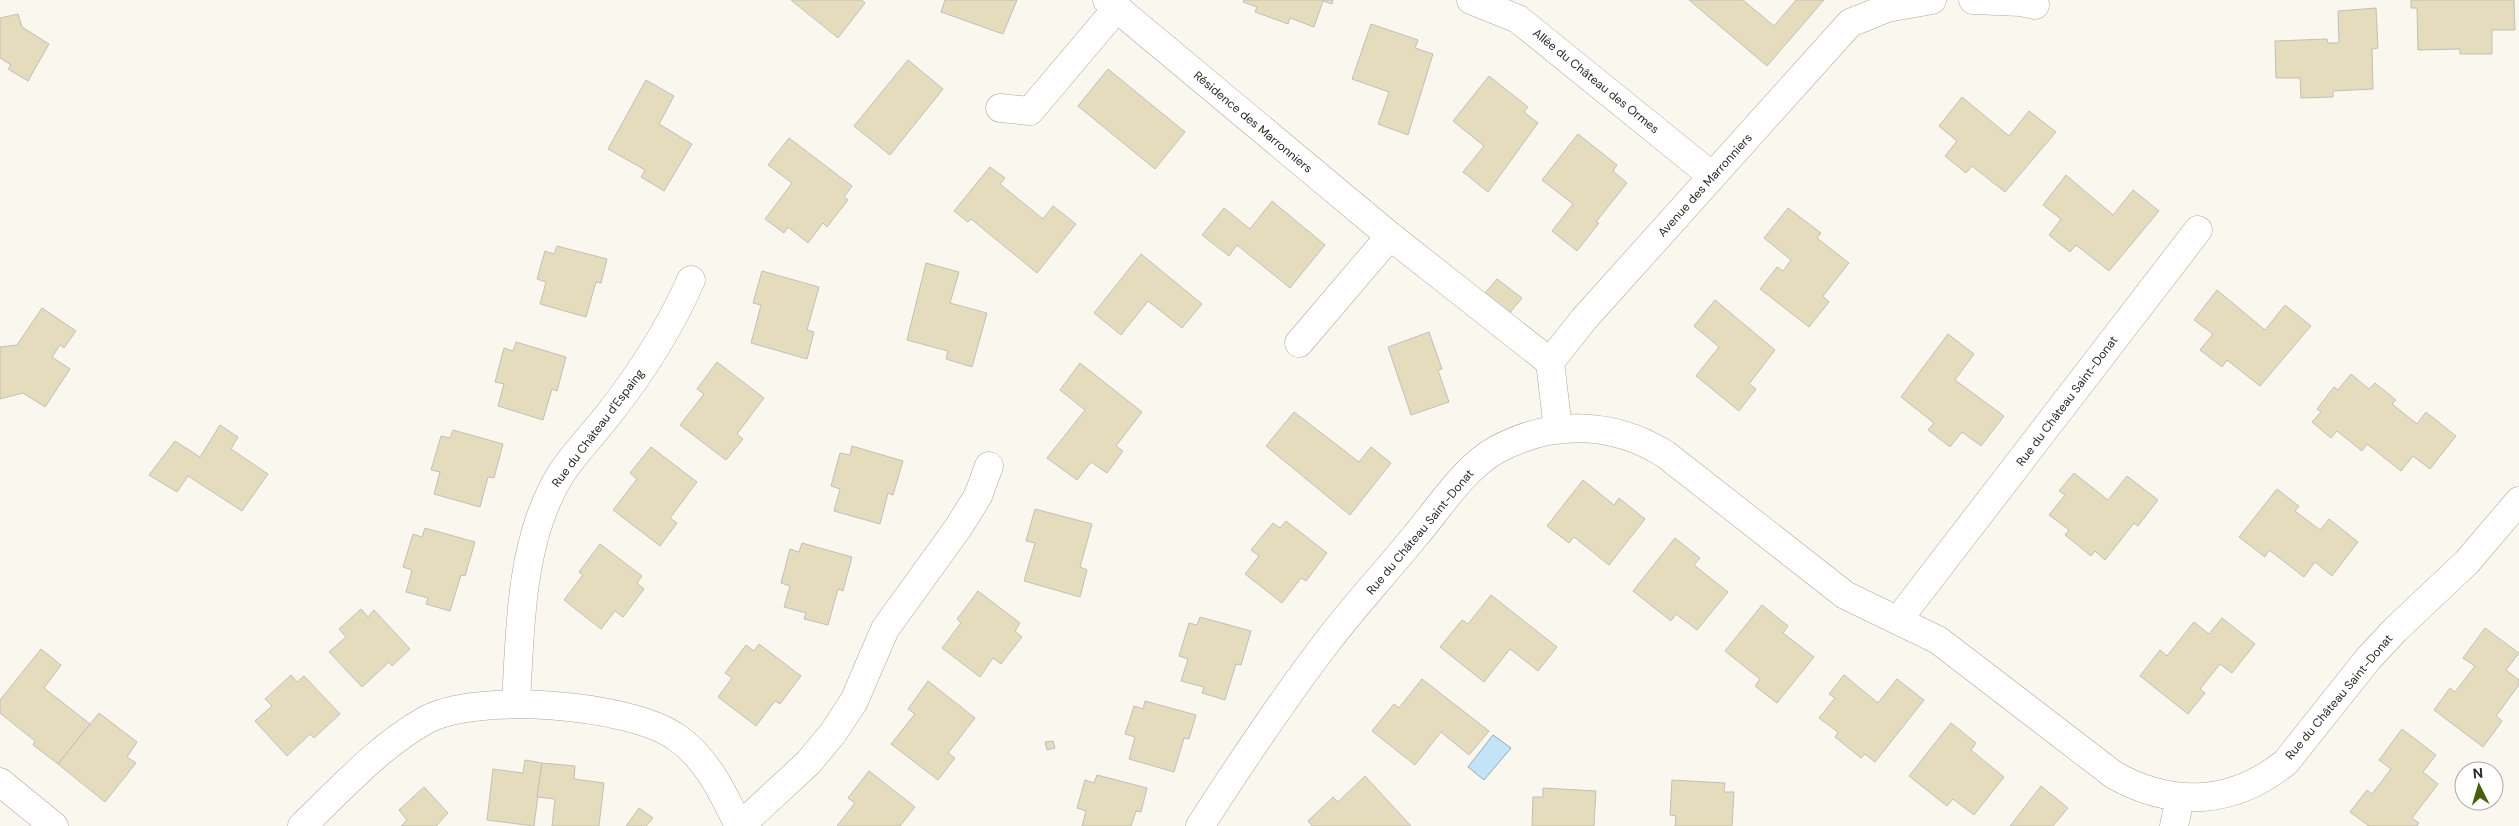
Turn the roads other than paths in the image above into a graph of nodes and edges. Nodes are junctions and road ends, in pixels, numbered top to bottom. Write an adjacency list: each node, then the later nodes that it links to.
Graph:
1 (1471, 0): 7 (street, Allée du Château des Ormes)
2 (1932, 0): 7 (street, Avenue des Marronniers)
3 (1974, 0): 5 (street)
4 (1112, 4): 6 (street, Résidence des Marronniers); 9 (street, Résidence des Marronniers)
5 (2035, 5)
6 (1000, 108)
7 (1712, 176): 12 (street, Avenue des Marronniers)
8 (2198, 230): 16 (street, Rue du Château Saint-Donat)
9 (1390, 236): 11 (street); 12 (street, Résidence des Marronniers)
10 (690, 280): 17 (street, Rue du Château d'Espaing)
11 (1299, 343)
12 (1550, 362): 13 (street)
13 (1558, 429): 16 (street, Rue du Château Saint-Donat); 23 (street, Rue du Château Saint-Donat)
14 (989, 466): 22 (street)
15 (2519, 501): 19 (street, Rue du Château Saint-Donat)
16 (1898, 620): 19 (street, Rue du Château Saint-Donat)
17 (516, 703): 21 (street); 22 (street)
18 (0, 782): 20 (street)
19 (2180, 798): 24 (street)
20 (54, 826)
21 (302, 826)
22 (739, 826)
23 (1200, 826)
24 (2174, 826)

